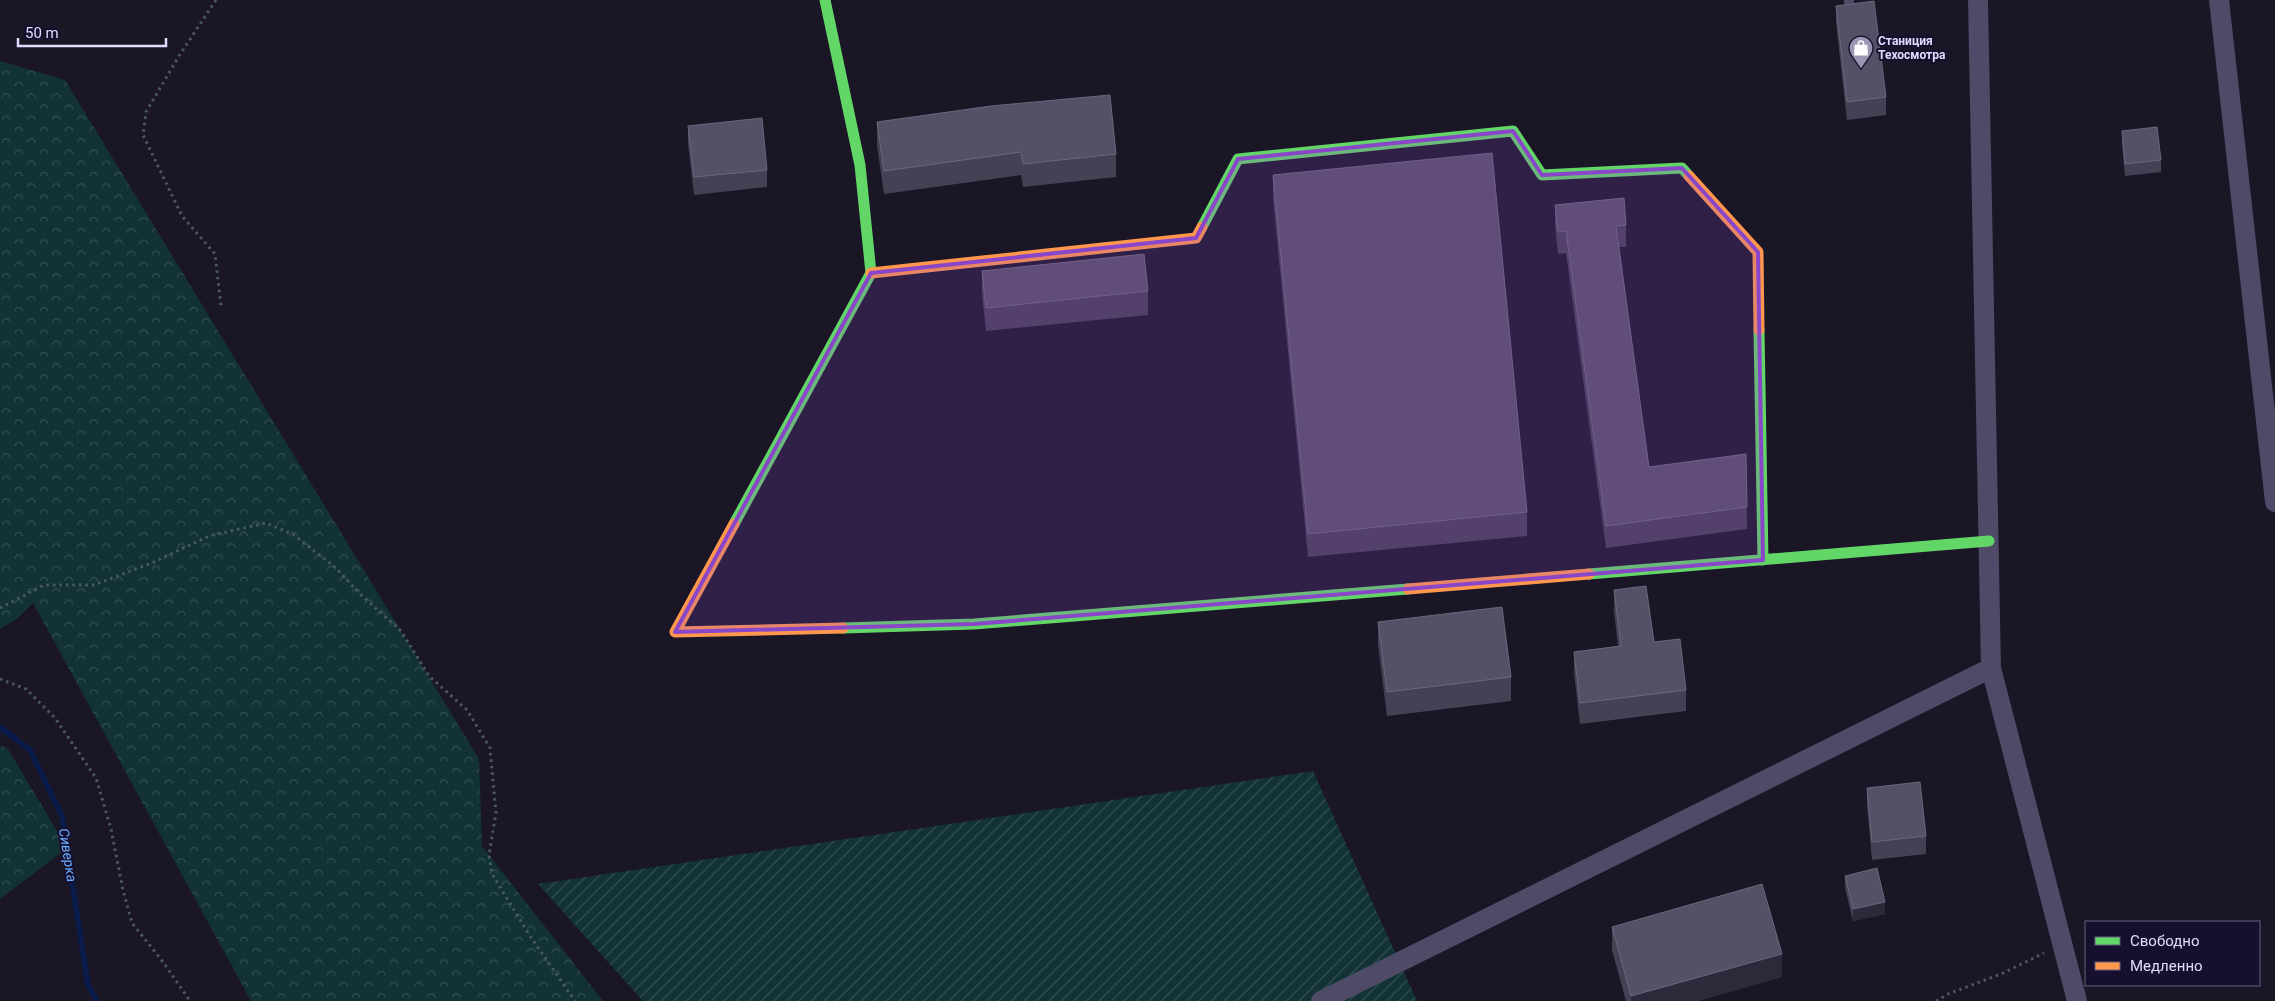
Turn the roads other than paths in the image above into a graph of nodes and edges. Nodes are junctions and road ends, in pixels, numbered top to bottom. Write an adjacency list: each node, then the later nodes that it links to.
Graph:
1 (824, 0): 4 (street)
2 (1978, 0): 6 (street)
3 (2219, 0): 5 (street)
4 (870, 272): 7 (street); 7 (street)
5 (2275, 502)
6 (1989, 541): 7 (street); 8 (street)
7 (1763, 560)
8 (1991, 668): 9 (street); 10 (street)
9 (1321, 1001)
10 (2077, 1001)

